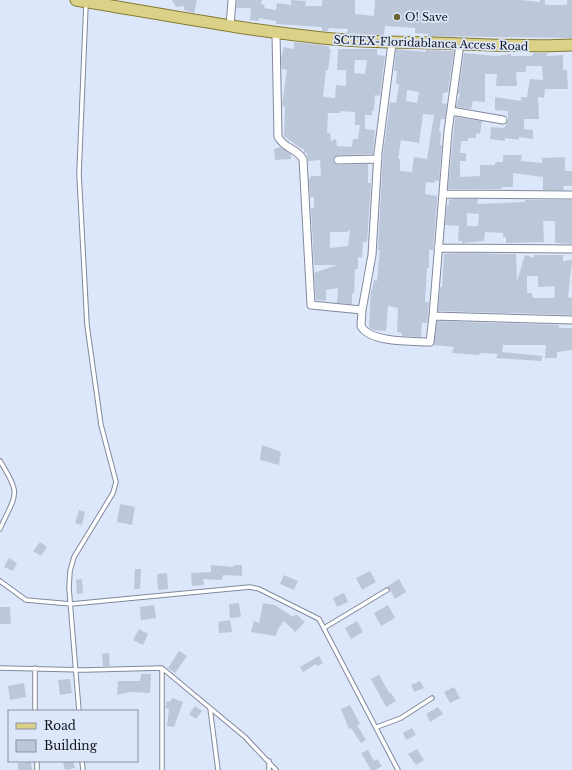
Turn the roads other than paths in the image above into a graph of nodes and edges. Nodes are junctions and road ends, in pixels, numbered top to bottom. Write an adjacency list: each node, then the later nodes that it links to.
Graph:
1 (232, 0): 3 (street)
2 (83, 1): 3 (main road, SCTEX-Floridablanca Access Road); 23 (lane)
3 (230, 27): 4 (main road, SCTEX-Floridablanca Access Road)
4 (276, 32): 5 (main road, SCTEX-Floridablanca Access Road); 16 (street)
5 (392, 43): 6 (main road, SCTEX-Floridablanca Access Road); 10 (street)
6 (460, 44): 7 (main road, SCTEX-Floridablanca Access Road); 8 (street)
7 (572, 45)
8 (451, 111): 9 (street); 12 (street)
9 (503, 120)
10 (378, 159): 11 (street); 16 (street)
11 (338, 160)
12 (443, 194): 13 (street); 14 (street)
13 (572, 195)
14 (438, 248): 15 (street); 17 (street)
15 (572, 249)
16 (362, 310): 17 (street)
17 (434, 316): 18 (street)
18 (572, 320)
19 (0, 460): 20 (lane)
20 (0, 529)
21 (0, 581): 23 (lane)
22 (387, 590): 24 (lane)
23 (71, 604): 24 (lane); 28 (lane)
24 (324, 628): 33 (lane)
25 (0, 668): 26 (lane)
26 (34, 668): 28 (lane); 31 (lane)
27 (162, 668): 28 (lane); 30 (lane); 35 (lane)
28 (76, 670): 32 (lane)
29 (432, 698): 33 (lane)
30 (210, 708): 34 (lane); 36 (lane)
31 (36, 710)
32 (79, 710)
33 (377, 727): 39 (lane)
34 (269, 762): 37 (lane); 38 (lane)
35 (162, 770)
36 (218, 770)
37 (269, 770)
38 (276, 770)
39 (398, 770)

